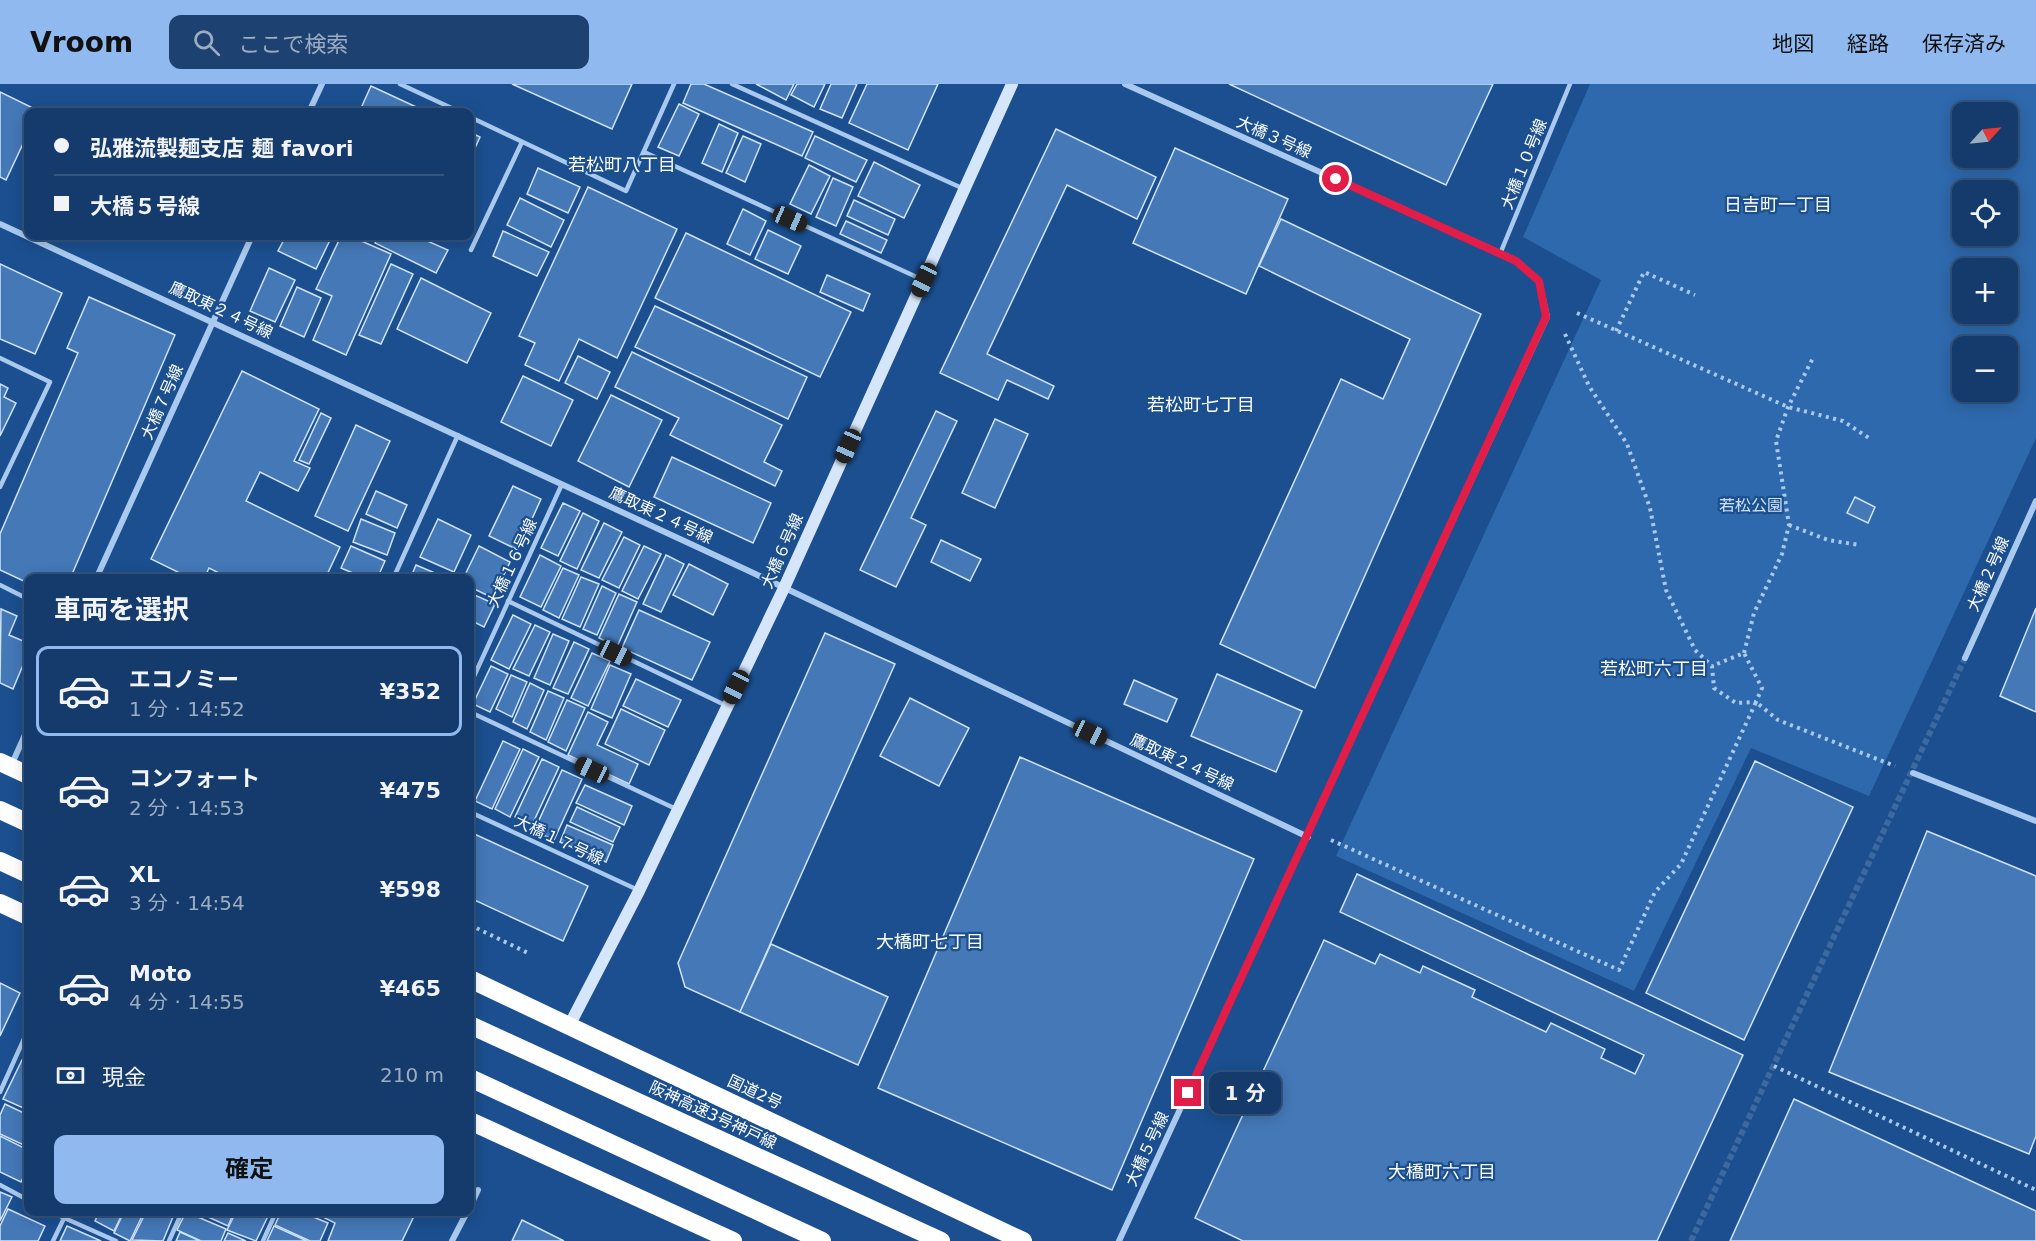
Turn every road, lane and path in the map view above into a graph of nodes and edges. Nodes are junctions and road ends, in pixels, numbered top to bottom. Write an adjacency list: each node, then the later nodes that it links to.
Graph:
1 (322, 84): 8 (street)
2 (400, 84): 9 (lane)
3 (674, 84): 12 (lane)
4 (732, 84): 13 (lane)
5 (1012, 84): 13 (street, 大橋６号線)
6 (1125, 84): 19 (street, 大橋３号線)
7 (1570, 84): 19 (lane, 大橋１０号線)
8 (311, 108)
9 (451, 108)
10 (474, 119): 11 (lane)
11 (522, 142): 12 (lane); 18 (lane)
12 (644, 152): 20 (lane)
13 (964, 189): 20 (street, 大橋６号線)
14 (0, 224): 15 (street, 鷹取東２４号線)
15 (24, 235)
16 (35, 240): 24 (street, 鷹取東２４号線)
17 (250, 240): 24 (street, 大橋７号線)
18 (471, 250)
19 (1500, 254): 21 (street, 大橋３号線)
20 (924, 280): 40 (street, 大橋６号線)
21 (1539, 281): 59 (street, 大橋５号線)
22 (1695, 295): 25 (path)
23 (1577, 313): 25 (path)
24 (214, 321): 30 (street, 鷹取東２４号線); 37 (street, 大橋７号線)
25 (1616, 331): 29 (path)
26 (1565, 334): 45 (path)
27 (0, 358): 33 (lane)
28 (1813, 358): 29 (path)
29 (1788, 407): 31 (path); 35 (path)
30 (458, 435): 32 (street, 鷹取東２４号線); 38 (lane)
31 (1872, 440)
32 (562, 484): 40 (street, 鷹取東２４号線); 42 (lane, 大橋１６号線)
33 (0, 487)
34 (2036, 501): 44 (street, 大橋２号線)
35 (1789, 525): 36 (path); 43 (path)
36 (1859, 545)
37 (98, 574)
38 (395, 574)
39 (0, 585): 41 (lane)
40 (784, 588): 48 (street, 大橋６号線); 59 (street, 鷹取東２４号線)
41 (24, 597)
42 (508, 602): 46 (lane, 大橋１６号線); 48 (lane)
43 (1744, 653): 45 (path); 47 (path)
44 (1965, 658)
45 (1712, 666): 47 (path)
46 (474, 677)
47 (1756, 702): 53 (path); 60 (path)
48 (727, 706): 54 (street, 大橋６号線)
49 (474, 714): 54 (lane)
50 (24, 735): 51 (street)
51 (6, 764): 52 (highway)
52 (24, 773)
53 (1913, 773): 58 (street)
54 (677, 809): 63 (street, 大橋６号線)
55 (0, 810): 57 (highway)
56 (474, 814): 63 (lane, 大橋１７号線)
57 (24, 821)
58 (2036, 821)
59 (1308, 837): 96 (street, 大橋５号線)
60 (1331, 840)
61 (0, 861): 62 (highway)
62 (24, 872)
63 (639, 891): 69 (street, 大橋６号線)
64 (0, 903): 65 (highway)
65 (24, 914)
66 (474, 927): 67 (path)
67 (528, 953)
68 (474, 982): 69 (highway, 国道2号)
69 (569, 1026): 95 (highway, 国道2号)
70 (474, 1027): 94 (highway, 阪神高速3号神戸線)
71 (24, 1039): 74 (lane)
72 (1774, 1066): 78 (path)
73 (474, 1080): 93 (highway)
74 (0, 1092)
75 (474, 1123): 92 (highway)
76 (0, 1185): 79 (lane)
77 (478, 1190): 80 (street)
78 (2036, 1190)
79 (24, 1198)
80 (474, 1198)
81 (58, 1216): 86 (lane)
82 (65, 1216): 86 (lane)
83 (180, 1216): 90 (lane)
84 (274, 1216): 91 (lane)
85 (465, 1216): 87 (street)
86 (64, 1219): 88 (lane); 89 (lane)
87 (454, 1240)
88 (53, 1241)
89 (116, 1241)
90 (169, 1241)
91 (263, 1241)
92 (733, 1241)
93 (822, 1241)
94 (941, 1241)
95 (1023, 1241)
96 (1119, 1241)

